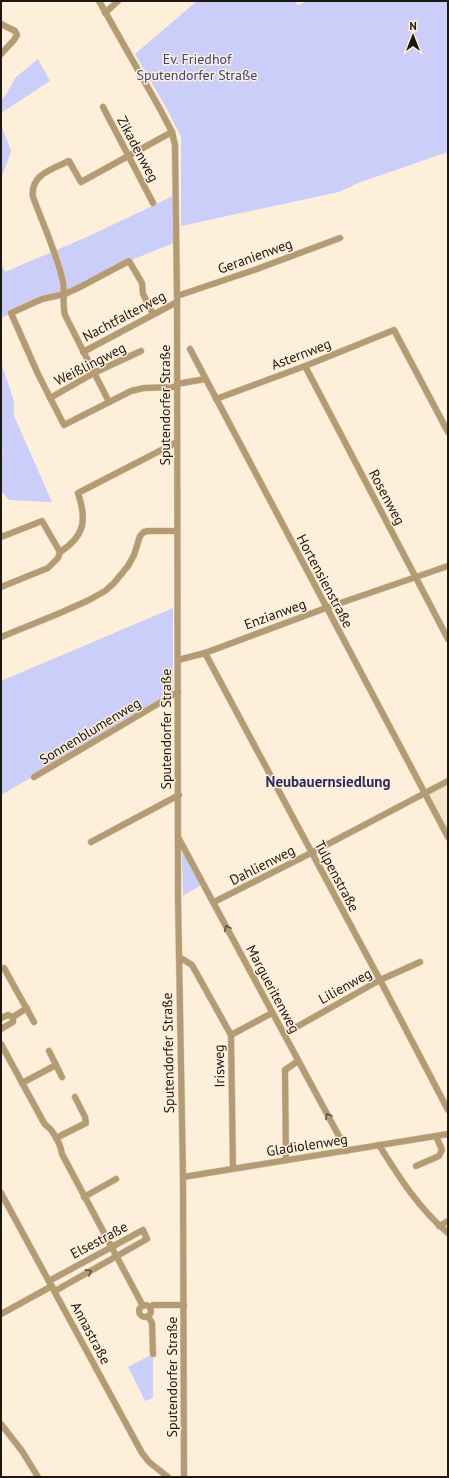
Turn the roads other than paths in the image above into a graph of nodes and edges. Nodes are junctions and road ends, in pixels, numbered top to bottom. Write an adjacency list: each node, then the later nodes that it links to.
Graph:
1 (99, 1): 3 (street, Sputendorfer Straße)
2 (118, 1): 3 (street)
3 (105, 13): 7 (street, Sputendorfer Straße)
4 (1, 24): 5 (street)
5 (1, 54)
6 (103, 107): 8 (street, Zikadenweg)
7 (172, 132): 8 (street); 12 (street, Sputendorfer Straße)
8 (128, 155): 9 (street, Zikadenweg); 11 (street)
9 (153, 203)
10 (340, 238): 12 (street, Geranienweg)
11 (65, 294): 13 (street); 16 (street); 21 (street)
12 (177, 299): 13 (street, Nachtfalterweg); 20 (street, Sputendorfer Straße)
13 (153, 314): 16 (street, Nachtfalterweg)
14 (190, 349): 19 (street, Hortensienstraße)
15 (141, 351): 18 (street, Weißlingweg)
16 (83, 352): 18 (street)
17 (305, 366): 22 (street, Asternweg); 24 (street, Asternweg); 30 (street, Rosenweg)
18 (94, 373): 21 (street, Weißlingweg); 23 (street)
19 (205, 379): 20 (street); 22 (street, Hortensienstraße)
20 (177, 385): 23 (street); 25 (street, Sputendorfer Straße)
21 (50, 398): 23 (street)
22 (216, 399): 32 (street, Hortensienstraße)
23 (109, 402)
24 (448, 432)
25 (177, 442): 26 (street, Sputendorfer Straße); 28 (street)
26 (177, 531): 33 (street); 36 (street, Sputendorfer Straße)
27 (1, 538): 28 (street)
28 (60, 552): 31 (street)
29 (448, 566): 30 (street, Enzianweg)
30 (415, 578): 32 (street, Enzianweg); 34 (street, Rosenweg)
31 (1, 587)
32 (326, 608): 35 (street, Enzianweg); 40 (street, Hortensienstraße)
33 (1, 638)
34 (448, 639)
35 (205, 653): 36 (street, Enzianweg); 45 (street, Tulpenstraße)
36 (178, 660): 37 (street, Sputendorfer Straße)
37 (178, 692): 38 (street, Sonnenblumenweg); 41 (street, Sputendorfer Straße)
38 (34, 777)
39 (448, 781): 40 (street, Dahlienweg)
40 (425, 793): 42 (street, Hortensienstraße); 45 (street, Dahlienweg)
41 (179, 795): 43 (street, Sputendorfer Straße); 44 (street)
42 (448, 837)
43 (179, 838): 46 (street, Margueritenweg); 47 (street, Sputendorfer Straße)
44 (91, 842)
45 (311, 853): 46 (street, Dahlienweg); 50 (street, Tulpenstraße)
46 (214, 902): 52 (street, Margueritenweg, one-way to 46)
47 (179, 957): 58 (street, Irisweg); 75 (street, Sputendorfer Straße)
48 (420, 962): 50 (street, Lilienweg)
49 (4, 968): 51 (street)
50 (380, 980): 57 (street, Lilienweg); 66 (street, Tulpenstraße)
51 (27, 1008): 53 (street); 55 (street)
52 (272, 1013): 57 (street, Margueritenweg); 58 (street)
53 (13, 1017): 54 (street); 56 (street)
54 (1, 1018)
55 (34, 1022)
56 (1, 1029)
57 (284, 1034): 61 (street, Margueritenweg)
58 (231, 1035): 74 (street, Irisweg)
59 (1, 1044): 64 (street)
60 (49, 1051): 62 (street)
61 (298, 1061): 71 (street, Margueritenweg, one-way to 61); 72 (street)
62 (56, 1065): 63 (street); 64 (street)
63 (62, 1076)
64 (22, 1083): 69 (street)
65 (75, 1097): 69 (street)
66 (448, 1110)
67 (448, 1134): 68 (street, Gladiolenweg)
68 (436, 1136): 70 (street, Gladiolenweg); 73 (street)
69 (56, 1138): 78 (street)
70 (379, 1145): 71 (street, Gladiolenweg); 80 (street)
71 (347, 1151): 72 (street, Gladiolenweg)
72 (286, 1160): 74 (street, Gladiolenweg)
73 (416, 1166)
74 (233, 1168): 75 (street, Gladiolenweg)
75 (183, 1177): 85 (street, Sputendorfer Straße)
76 (116, 1179): 78 (street)
77 (1, 1193): 84 (street, Annastraße)
78 (84, 1197): 82 (street)
79 (448, 1222): 80 (street)
80 (439, 1226): 81 (street)
81 (448, 1233)
82 (110, 1247): 83 (street); 83 (street, Elsestraße); 84 (street, Elsestraße)
83 (116, 1258): 84 (street, Elsestraße, one-way to 83); 86 (street)
84 (52, 1286): 88 (street, Elsestraße); 93 (street, Annastraße)
85 (184, 1305): 87 (street); 94 (street, Sputendorfer Straße)
86 (143, 1306): 87 (street); 89 (street)
87 (150, 1308): 89 (street)
88 (1, 1314)
89 (148, 1316): 90 (street)
90 (153, 1354)
91 (1, 1424): 92 (street)
92 (38, 1477)
93 (168, 1477)
94 (184, 1477)

